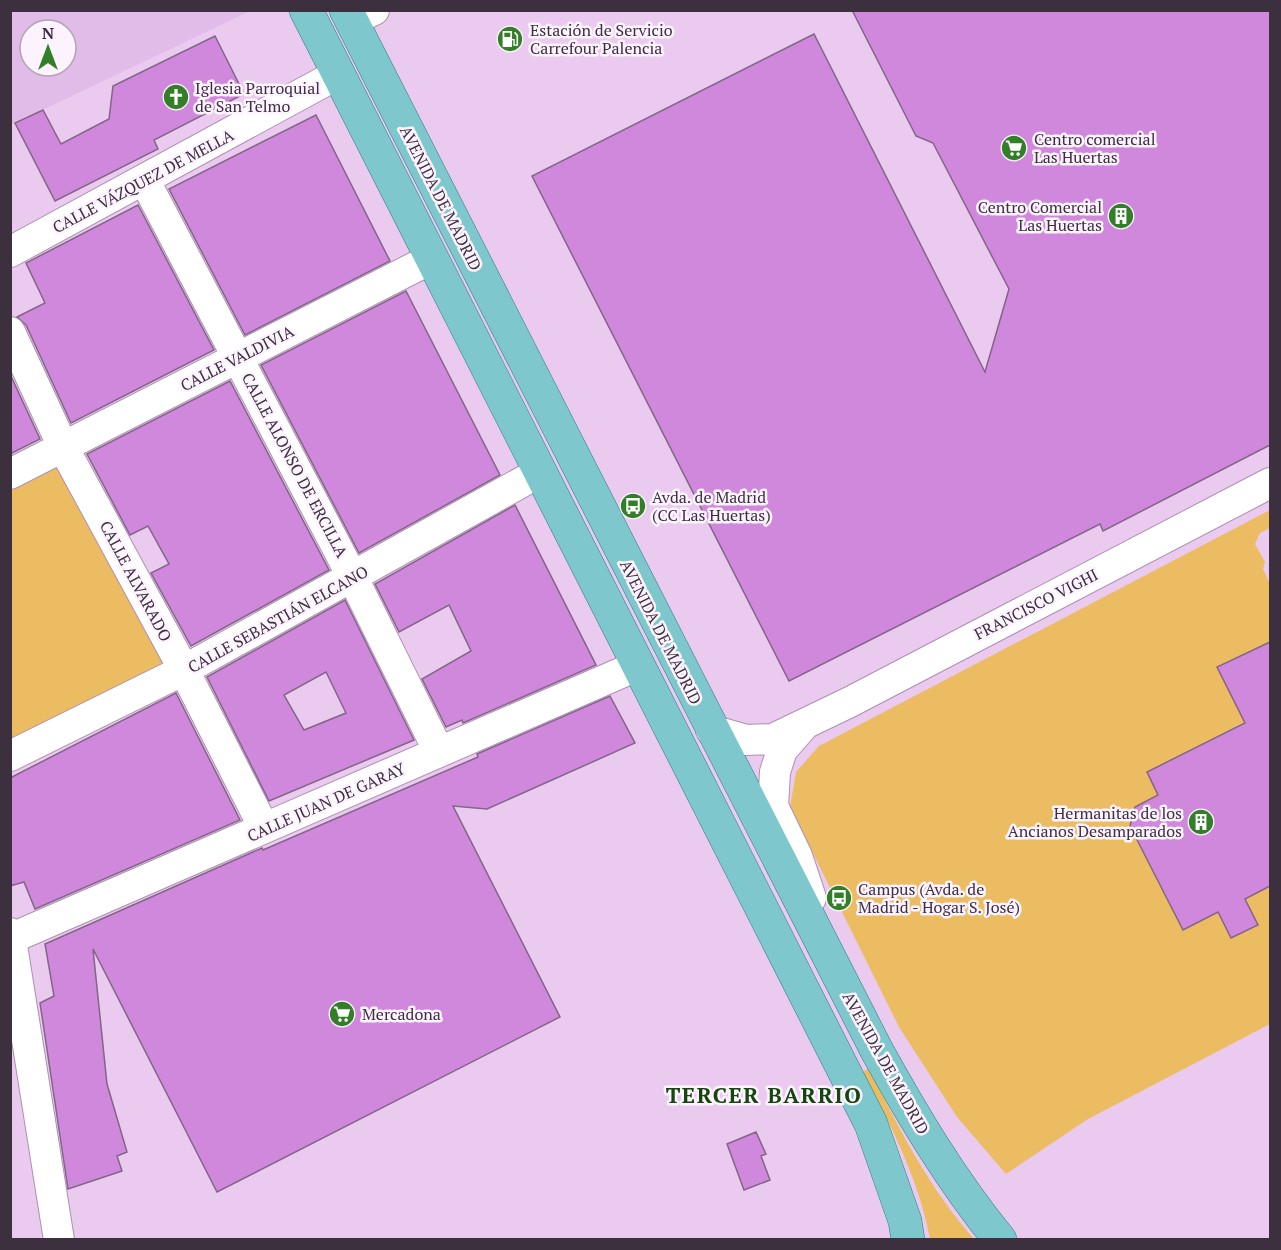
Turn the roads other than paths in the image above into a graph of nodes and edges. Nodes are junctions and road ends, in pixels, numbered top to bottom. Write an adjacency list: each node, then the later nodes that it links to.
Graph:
1 (306, 10): 3 (main road)
2 (357, 14): 17 (main road, AVENIDA DE MADRID)
3 (338, 74): 4 (street, CALLE VÁZQUEZ DE MELLA); 6 (main road)
4 (145, 181): 5 (street, CALLE VÁZQUEZ DE MELLA); 8 (street, CALLE ALONSO DE ERCILLA)
5 (10, 252)
6 (431, 259): 8 (street, CALLE VALDIVIA); 10 (main road)
7 (10, 332): 9 (street, CALLE ALVARADO)
8 (239, 358): 9 (street, CALLE VALDIVIA); 13 (street, CALLE ALONSO DE ERCILLA)
9 (63, 447): 11 (street, CALLE VALDIVIA); 15 (street, CALLE ALVARADO)
10 (540, 472): 13 (street, CALLE SEBASTIÁN ELCANO); 14 (main road)
11 (10, 474)
12 (1270, 483): 16 (street, FRANCISCO VIGHI)
13 (353, 578): 15 (street, CALLE SEBASTIÁN ELCANO); 18 (street, CALLE ALONSO DE ERCILLA)
14 (639, 665): 18 (street, CALLE JUAN DE GARAY); 24 (main road)
15 (184, 670): 19 (street, CALLE SEBASTIÁN ELCANO); 20 (street, CALLE ALVARADO)
16 (803, 725): 17 (street, FRANCISCO VIGHI); 22 (street, FRANCISCO VIGHI)
17 (711, 730): 22 (main road, AVENIDA DE MADRID)
18 (438, 752): 20 (street, CALLE JUAN DE GARAY)
19 (10, 756)
20 (264, 828): 21 (street, CALLE JUAN DE GARAY)
21 (11, 936): 23 (street)
22 (833, 963): 25 (main road, AVENIDA DE MADRID)
23 (59, 1239)
24 (908, 1239)
25 (1000, 1239)

